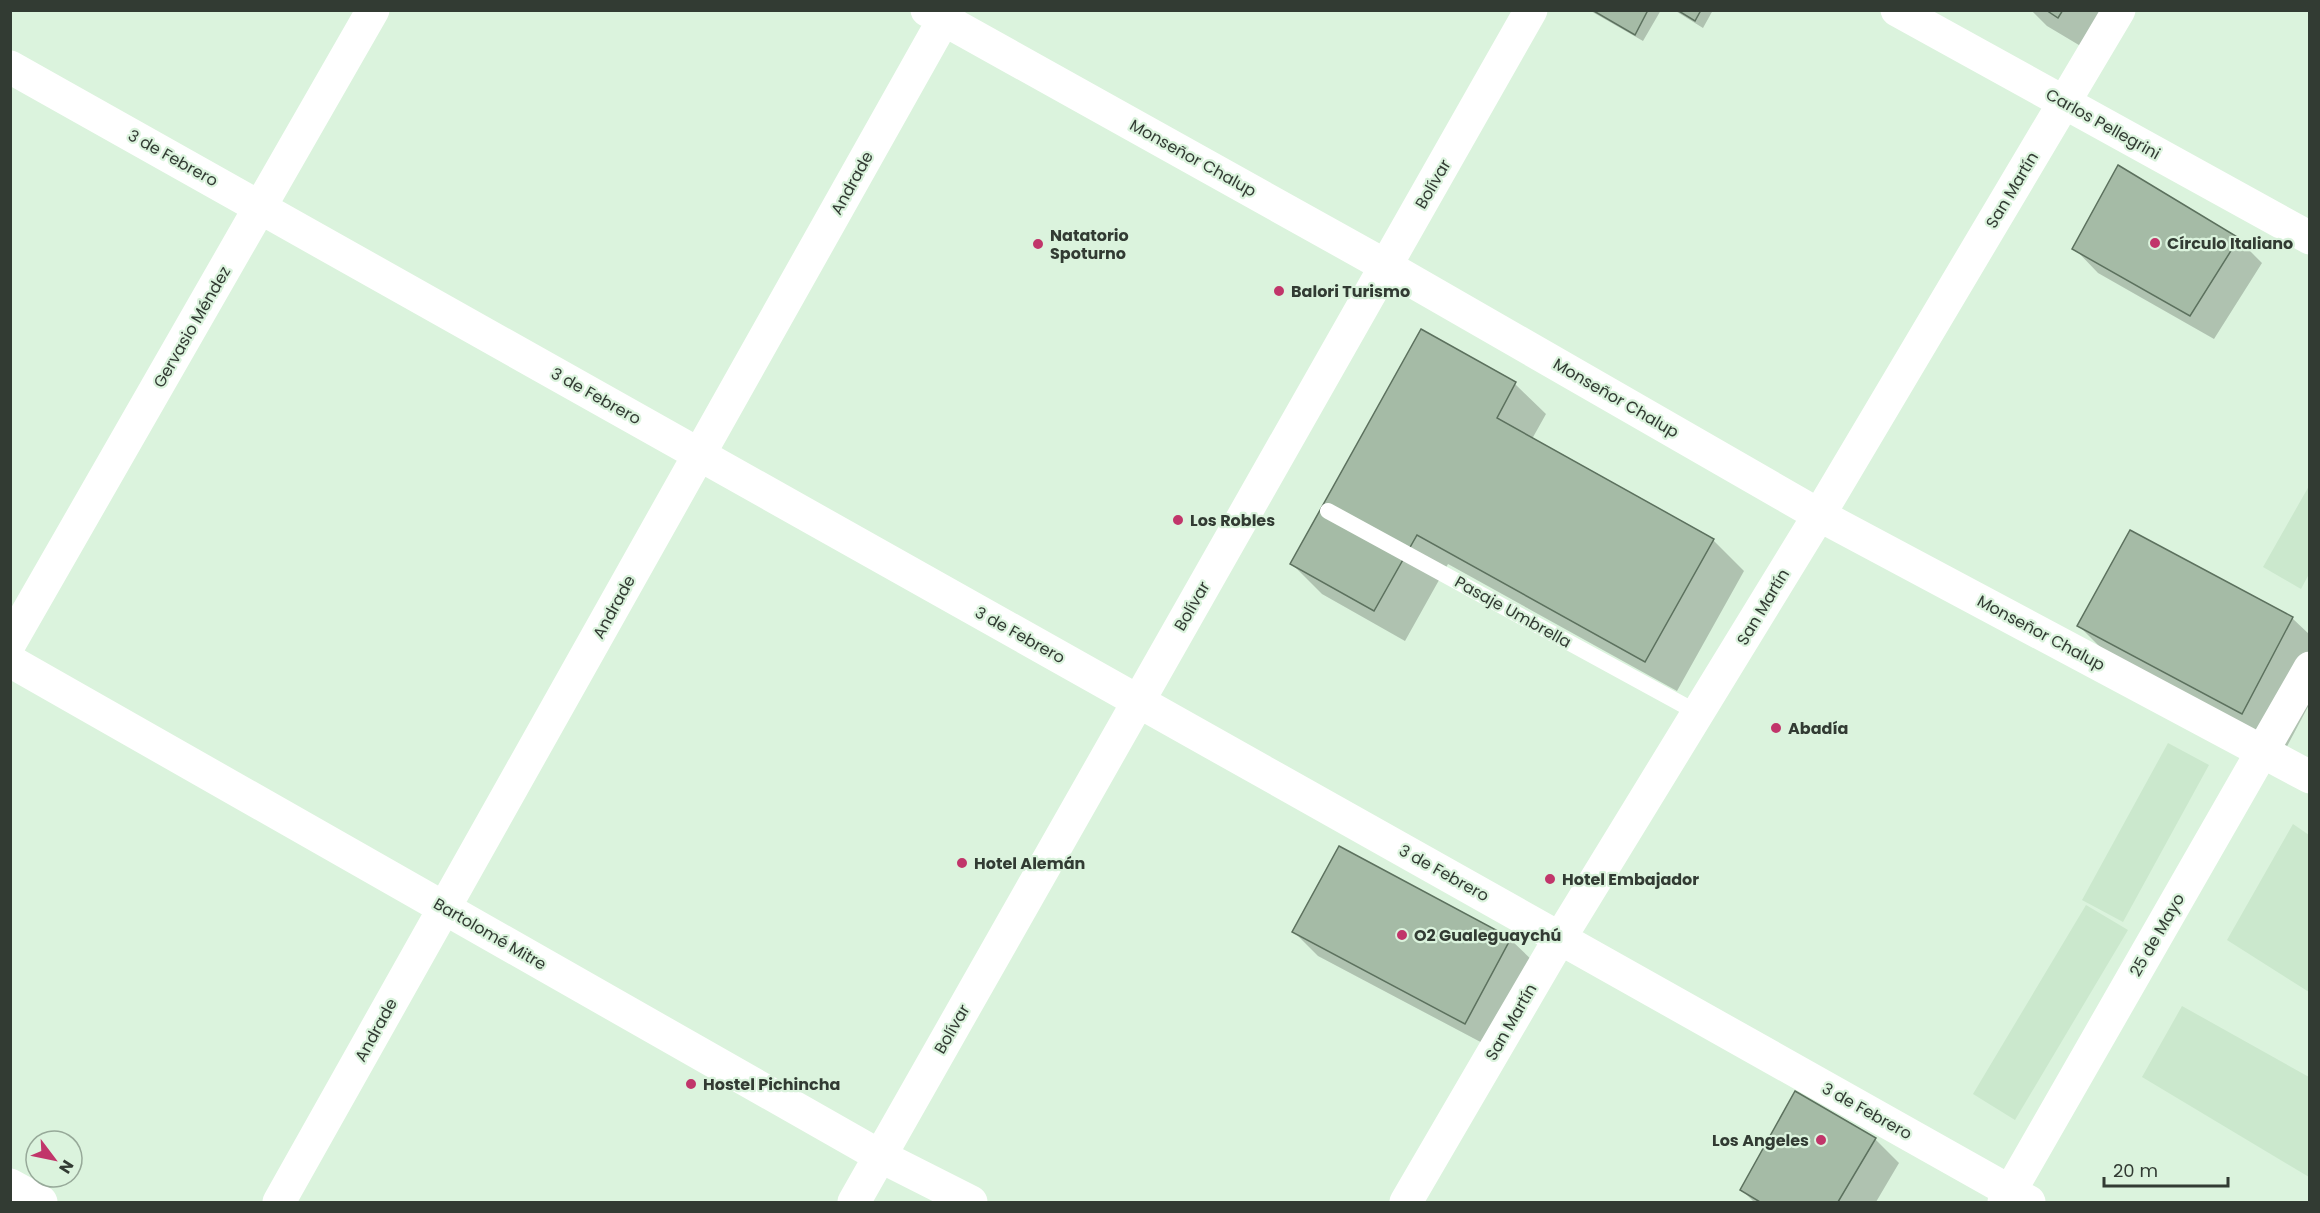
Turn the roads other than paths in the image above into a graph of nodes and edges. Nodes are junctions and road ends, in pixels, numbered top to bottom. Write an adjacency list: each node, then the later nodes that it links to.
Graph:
1 (373, 10): 8 (street, Gervasio Méndez)
2 (1531, 10): 10 (street, Bolívar)
3 (1897, 10): 7 (street, Carlos Pellegrini)
4 (2119, 10): 7 (street, San Martín)
5 (940, 14): 10 (street, Monseñor Chalup); 11 (street, Andrade)
6 (10, 67): 8 (street, 3 de Febrero)
7 (2064, 103): 9 (street, Carlos Pellegrini); 13 (street, San Martín)
8 (260, 207): 11 (street, 3 de Febrero); 14 (street, Gervasio Méndez)
9 (2310, 238)
10 (1386, 266): 13 (street, Monseñor Chalup); 17 (street, Bolívar)
11 (700, 454): 17 (street, 3 de Febrero); 21 (street, Andrade)
12 (1328, 511): 18 (lane, Pasaje Umbrella)
13 (1819, 515): 18 (street, San Martín); 19 (street, Monseñor Chalup)
14 (10, 643)
15 (10, 661): 21 (street, Bartolomé Mitre)
16 (2310, 668): 19 (street, 25 de Mayo)
17 (1138, 701): 22 (street, 3 de Febrero); 23 (street, Bolívar)
18 (1698, 713): 22 (street, San Martín)
19 (2262, 751): 20 (street, Monseñor Chalup); 25 (street, 25 de Mayo)
20 (2310, 777)
21 (445, 908): 23 (street, Bartolomé Mitre); 27 (street, Andrade)
22 (1560, 938): 25 (street, 3 de Febrero); 30 (street, San Martín)
23 (880, 1156): 28 (street, Bolívar); 29 (street, Bartolomé Mitre)
24 (10, 1185): 26 (street)
25 (2014, 1199)
26 (41, 1203)
27 (279, 1203)
28 (854, 1203)
29 (971, 1203)
30 (1406, 1203)

